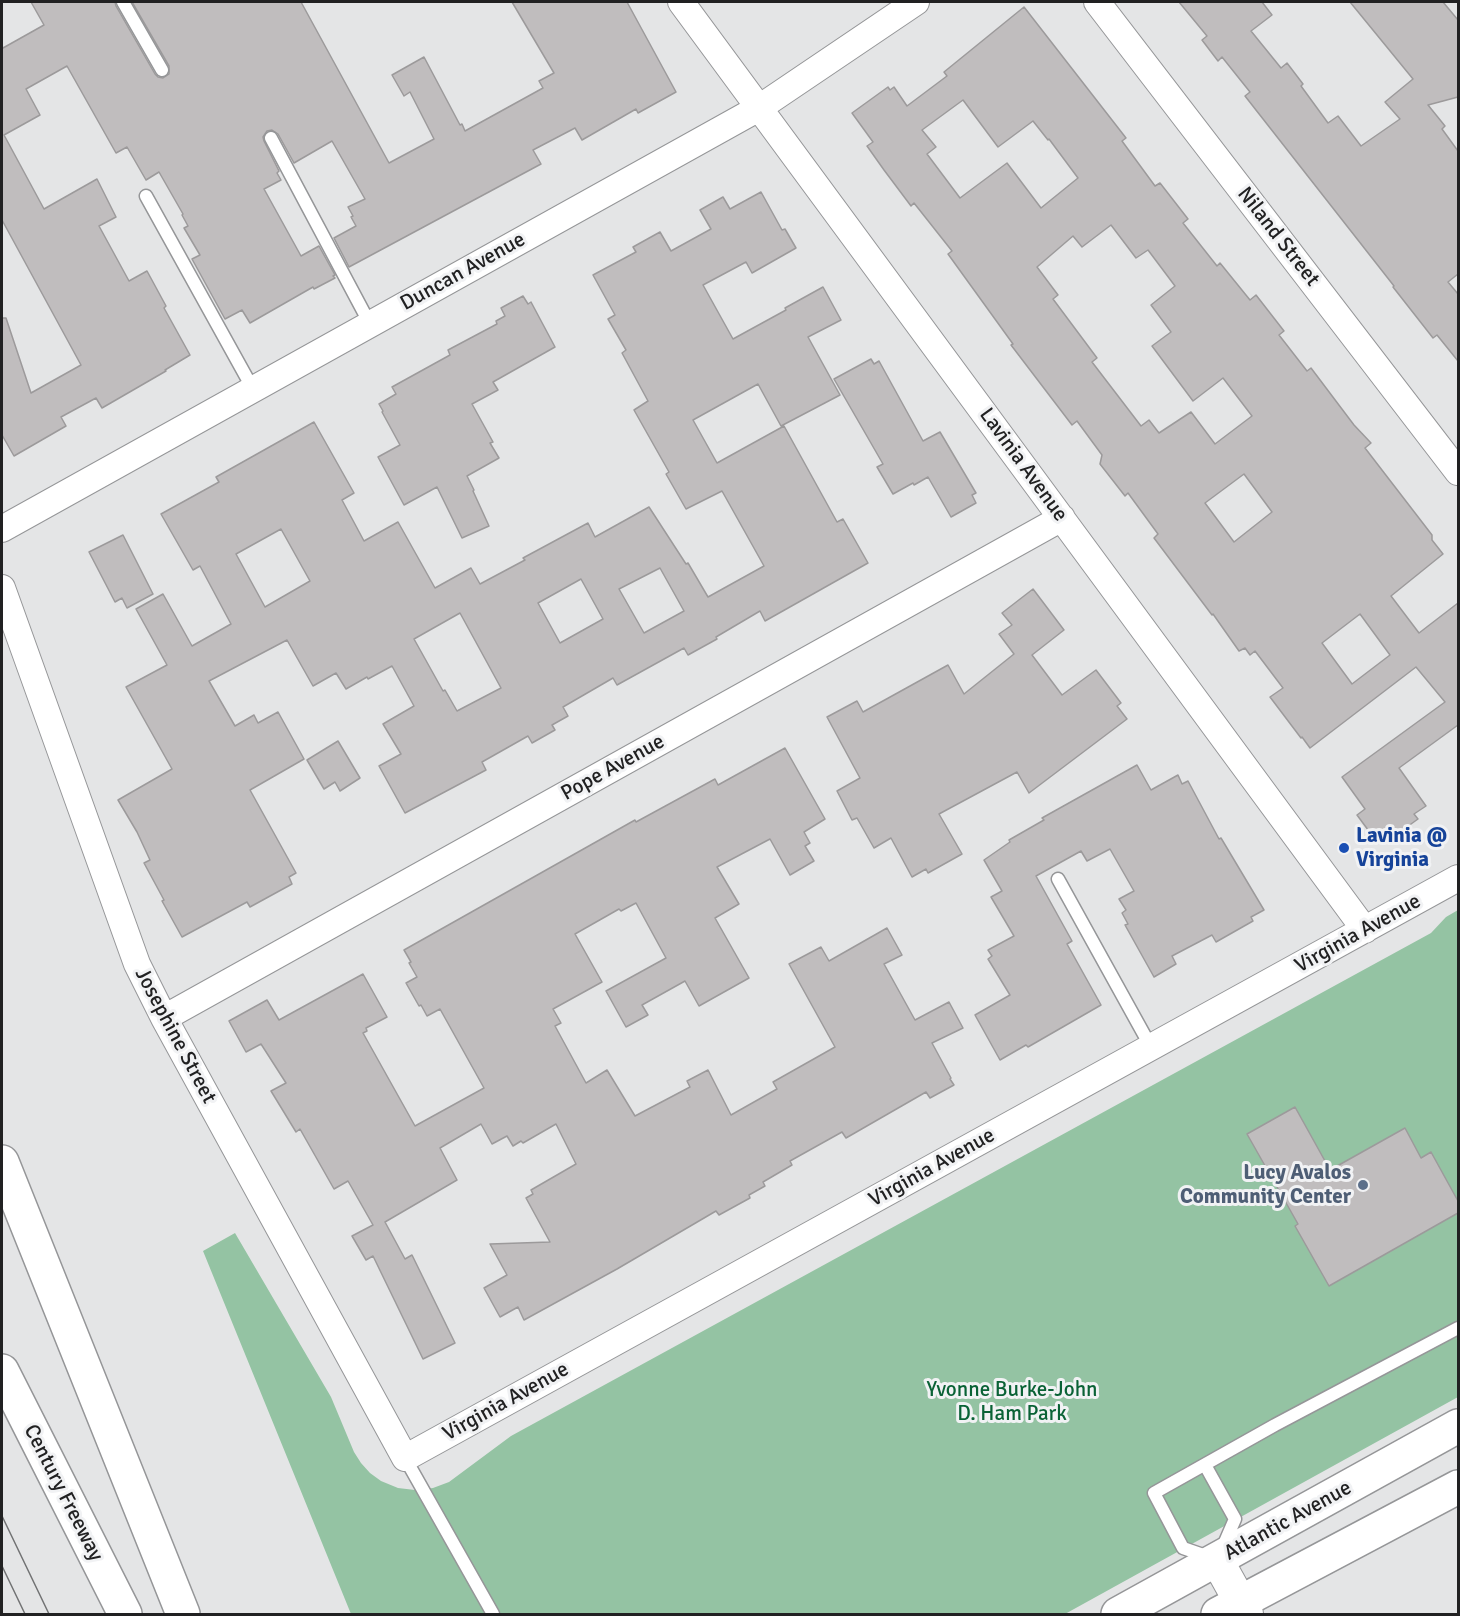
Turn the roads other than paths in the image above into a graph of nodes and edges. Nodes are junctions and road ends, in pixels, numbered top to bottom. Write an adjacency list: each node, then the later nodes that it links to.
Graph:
1 (123, 2): 5 (lane)
2 (681, 2): 6 (street, Lavinia Avenue)
3 (916, 2): 6 (street, Duncan Avenue)
4 (1097, 2): 11 (street, Niland Street)
5 (162, 69)
6 (759, 108): 9 (street, Duncan Avenue); 12 (street, Lavinia Avenue)
7 (271, 138): 9 (lane)
8 (146, 196): 10 (lane)
9 (370, 324): 10 (street, Duncan Avenue)
10 (253, 389): 13 (street, Duncan Avenue)
11 (1458, 472)
12 (1062, 518): 17 (street, Lavinia Avenue); 18 (street, Pope Avenue)
13 (2, 529)
14 (2, 588): 18 (street, Josephine Street)
15 (1458, 878): 17 (street, Virginia Avenue)
16 (1058, 879): 19 (lane)
17 (1365, 930): 19 (street, Virginia Avenue)
18 (164, 1018): 24 (street, Josephine Street)
19 (1151, 1047): 24 (street, Virginia Avenue)
20 (4, 1169): 30 (main road)
21 (1458, 1328): 25 (lane)
22 (2, 1371): 29 (main road, Century Freeway)
23 (1458, 1426): 27 (main road, Atlantic Avenue)
24 (405, 1458): 31 (lane)
25 (1205, 1465): 27 (lane); 27 (lane)
26 (1458, 1487): 28 (main road)
27 (1217, 1560): 28 (street); 32 (main road, Atlantic Avenue)
28 (1235, 1610)
29 (125, 1614)
30 (183, 1614)
31 (493, 1614)
32 (1118, 1614)

